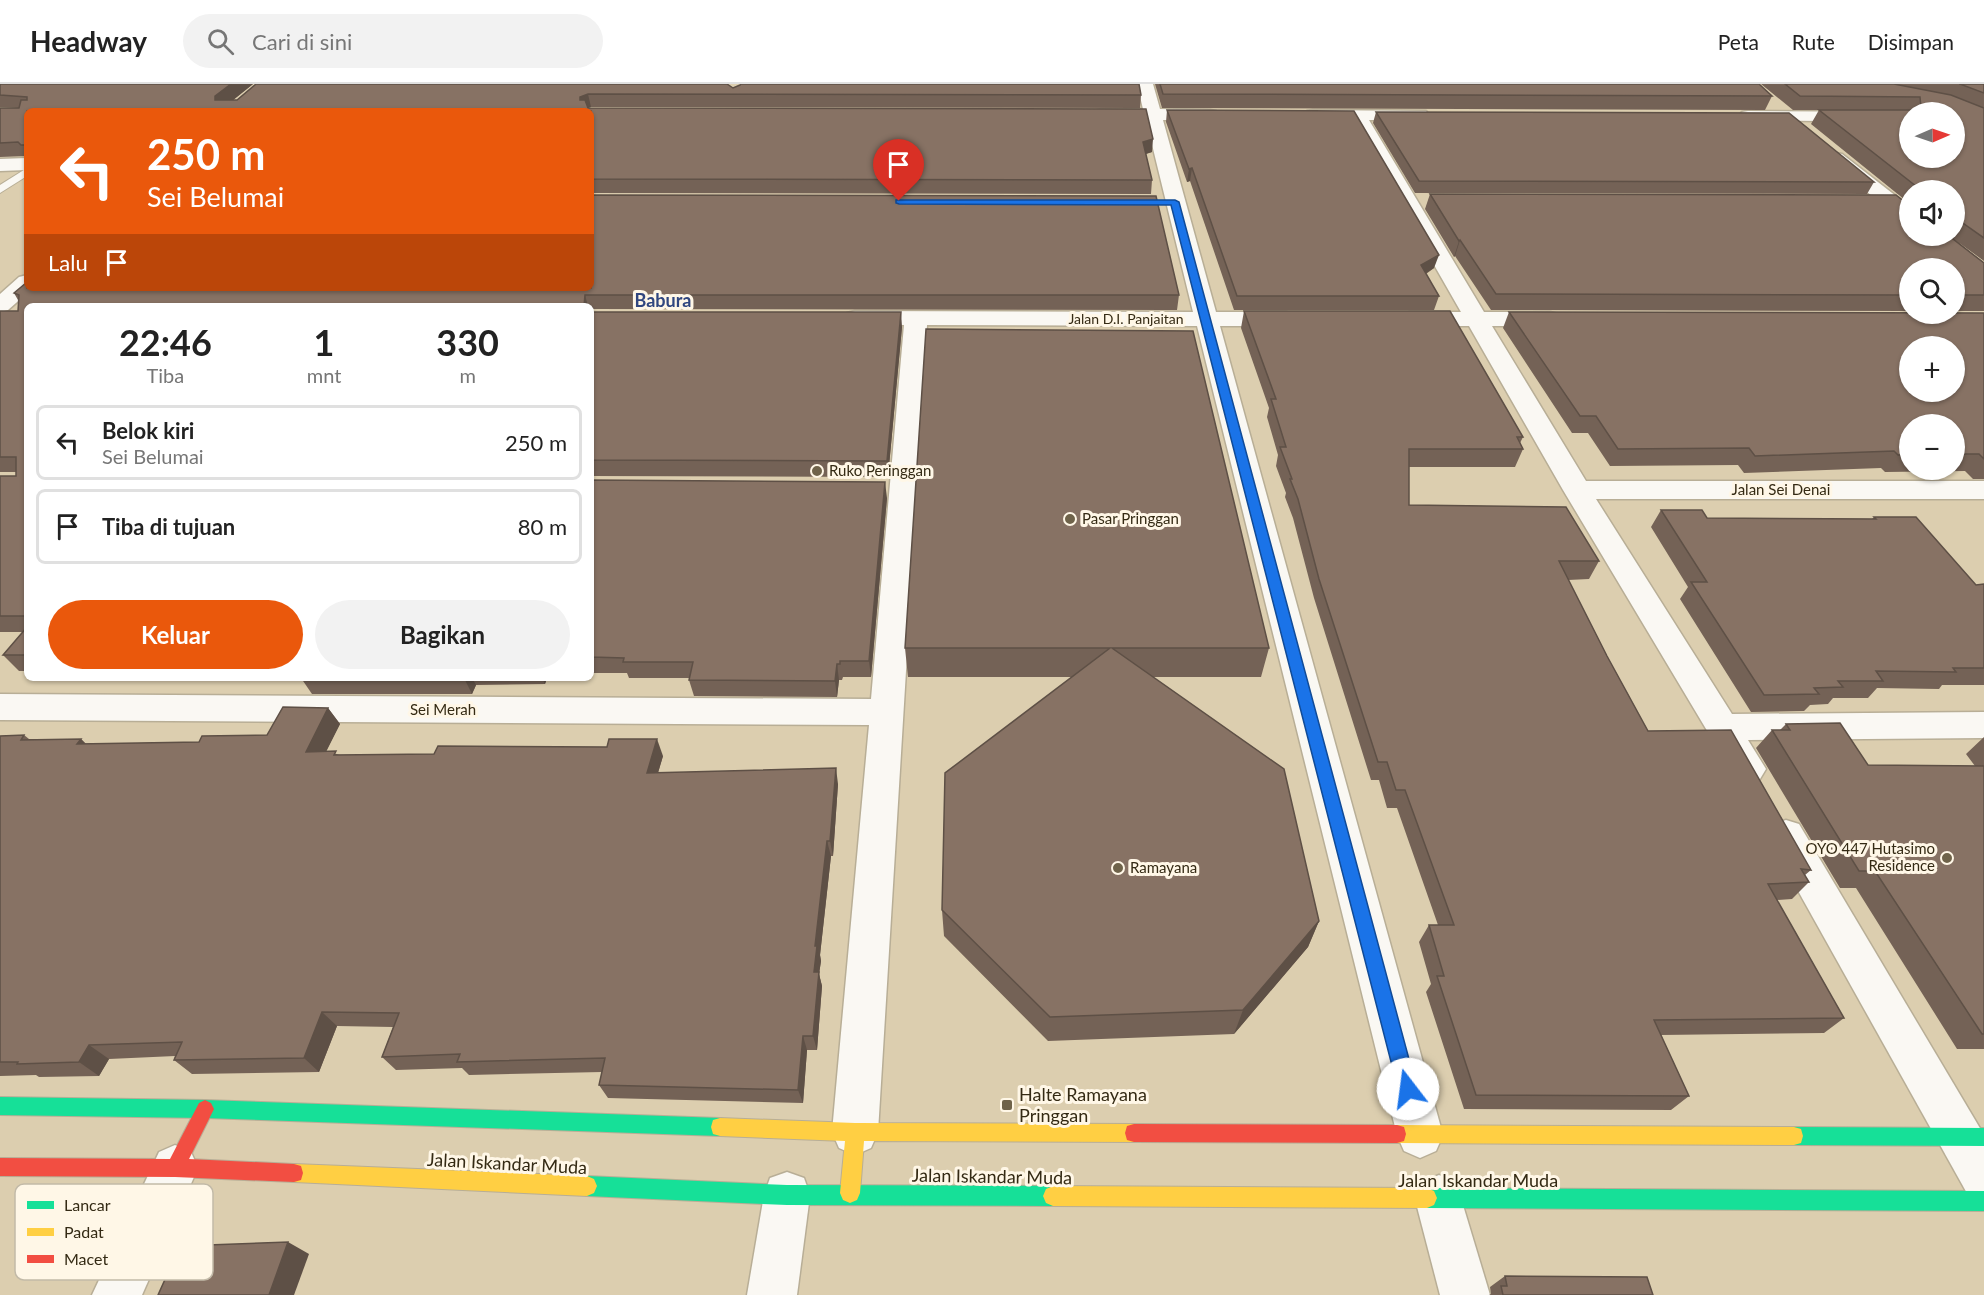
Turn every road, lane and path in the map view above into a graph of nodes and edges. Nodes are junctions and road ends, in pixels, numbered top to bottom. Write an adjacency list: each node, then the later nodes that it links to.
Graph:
1 (1145, 84): 4 (street)
2 (1763, 97): 10 (street)
3 (1089, 114): 4 (street)
4 (1153, 114): 5 (street); 26 (street)
5 (1232, 115)
6 (1300, 115): 7 (street)
7 (1357, 115): 8 (street); 18 (street)
8 (1441, 115)
9 (1727, 116): 10 (street)
10 (1787, 116): 11 (street); 12 (street)
11 (1899, 117)
12 (1804, 131)
13 (1821, 145): 21 (street)
14 (24, 164): 15 (street)
15 (0, 165)
16 (24, 173): 17 (lane)
17 (0, 190)
18 (1408, 201): 19 (street); 29 (street)
19 (1431, 201)
20 (1866, 202): 21 (street)
21 (1889, 202): 22 (street)
22 (1899, 209)
23 (24, 286): 24 (street)
24 (6, 313)
25 (835, 318): 31 (street, Jalan D.I. Panjaitan)
26 (1206, 319): 27 (street, Jalan D.I. Panjaitan); 31 (street, Jalan D.I. Panjaitan); 41 (street)
27 (1312, 319)
28 (1394, 319): 29 (street)
29 (1476, 319): 30 (street); 32 (street)
30 (1570, 319)
31 (919, 340): 35 (street)
32 (1577, 490): 33 (street, Jalan Sei Denai); 37 (street)
33 (1984, 490)
34 (0, 707): 35 (street, Sei Merah)
35 (886, 712): 40 (street)
36 (1984, 725): 37 (street)
37 (1724, 727): 42 (street)
38 (0, 1106): 39 (main road)
39 (205, 1109): 40 (main road); 44 (main road)
40 (855, 1132): 41 (main road); 47 (main road)
41 (1420, 1135): 42 (main road)
42 (1972, 1137): 45 (street)
43 (0, 1167): 44 (main road, Jalan Iskandar Muda)
44 (175, 1168): 46 (street); 48 (main road, Jalan Iskandar Muda)
45 (1984, 1179)
46 (168, 1184)
47 (850, 1193): 48 (main road, Jalan Iskandar Muda); 49 (main road, Jalan Iskandar Muda)
48 (788, 1195): 53 (street)
49 (1440, 1199): 50 (main road, Jalan Iskandar Muda); 54 (street)
50 (1984, 1202)
51 (124, 1280): 52 (street)
52 (117, 1295)
53 (772, 1295)
54 (1465, 1295)

